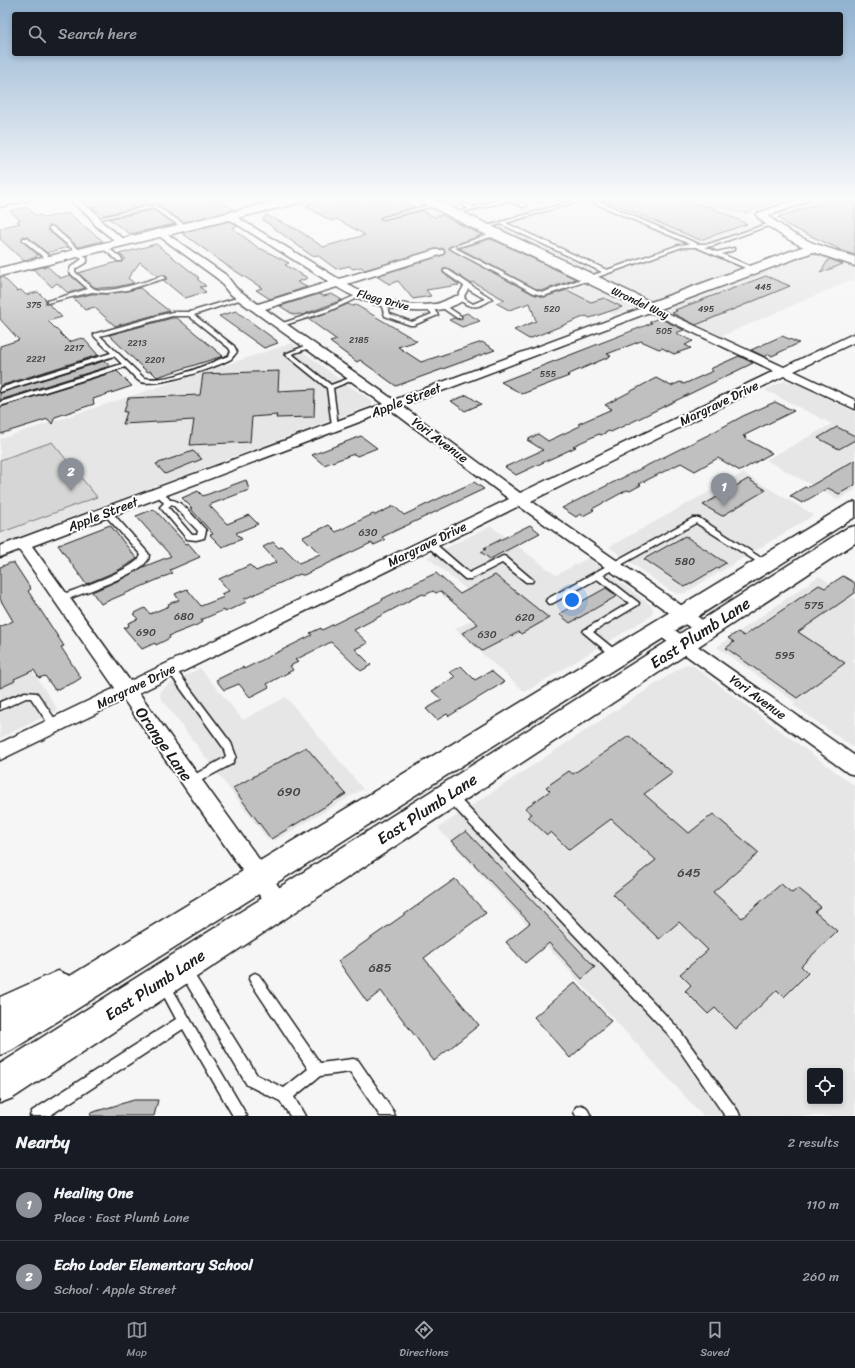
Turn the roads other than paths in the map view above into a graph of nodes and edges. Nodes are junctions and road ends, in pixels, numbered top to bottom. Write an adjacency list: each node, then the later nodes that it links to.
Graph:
1 (40, 251): 17 (lane)
2 (87, 251): 15 (main road)
3 (109, 251): 18 (lane)
4 (185, 251): 30 (street, Yori Avenue)
5 (287, 251): 26 (street, Flagg Drive)
6 (457, 251): 25 (lane)
7 (537, 251): 25 (main road, Wrondel Way)
8 (552, 251): 23 (lane)
9 (666, 251): 23 (lane)
10 (711, 251): 16 (lane)
11 (726, 251): 16 (lane)
12 (802, 251): 20 (main road, Apple Street)
13 (824, 251): 19 (main road)
14 (439, 252): 26 (street)
15 (79, 253): 17 (main road); 28 (lane)
16 (718, 254): 20 (lane)
17 (50, 260): 22 (main road)
18 (120, 260)
19 (855, 262)
20 (752, 269): 37 (main road, Apple Street)
21 (446, 271): 27 (lane)
22 (0, 272)
23 (606, 272): 25 (lane)
24 (163, 278): 28 (lane)
25 (588, 278): 37 (main road, Wrondel Way)
26 (338, 283): 29 (street, Flagg Drive); 35 (street)
27 (467, 286): 31 (lane); 31 (lane)
28 (92, 290): 33 (lane)
29 (361, 296): 32 (street, Flagg Drive); 40 (lane)
30 (242, 298): 35 (street, Yori Avenue); 38 (lane)
31 (460, 298): 34 (street, Flagg Drive)
32 (383, 301): 36 (street, Flagg Drive); 36 (lane)
33 (49, 302)
34 (443, 306): 36 (street, Flagg Drive); 39 (lane)
35 (256, 308): 40 (street, Yori Avenue)
36 (430, 308)
37 (650, 308): 45 (street, Wrondel Way); 50 (street, Apple Street)
38 (190, 314): 43 (lane); 44 (lane)
39 (459, 317)
40 (280, 325): 42 (street, Yori Avenue)
41 (855, 337): 45 (street, Margrave Drive)
42 (310, 346): 46 (street, Yori Avenue); 47 (lane)
43 (115, 354): 44 (lane); 48 (lane)
44 (126, 365): 49 (lane)
45 (783, 372): 51 (street, Wrondel Way); 54 (street, Margrave Drive)
46 (355, 378): 47 (lane); 50 (street, Yori Avenue)
47 (330, 387): 52 (lane)
48 (0, 390)
49 (0, 404)
50 (393, 405): 52 (street, Apple Street); 54 (street, Yori Avenue)
51 (855, 405)
52 (335, 426): 53 (street, Apple Street)
53 (159, 492): 55 (lane); 57 (street, Apple Street)
54 (520, 500): 60 (street, Margrave Drive); 63 (street, Yori Avenue)
55 (168, 503): 55 (lane)
56 (855, 508): 62 (main road, East Plumb Lane)
57 (107, 512): 59 (street, Apple Street); 66 (lane)
58 (855, 533): 68 (main road, East Plumb Lane)
59 (23, 544): 61 (street, Apple Street); 66 (street, Orange Lane)
60 (429, 544): 65 (lane); 70 (street, Margrave Drive)
61 (0, 552)
62 (765, 563): 63 (lane); 68 (main road, East Plumb Lane)
63 (614, 566): 64 (lane); 68 (street, Yori Avenue)
64 (597, 575): 67 (lane); 69 (lane)
65 (529, 580)
66 (62, 598): 71 (street, Orange Lane)
67 (550, 600)
68 (683, 629): 69 (main road, East Plumb Lane); 75 (street, Yori Avenue); 77 (main road, East Plumb Lane)
69 (617, 655): 78 (main road, East Plumb Lane)
70 (171, 669): 71 (street, Margrave Drive); 76 (lane)
71 (126, 690): 73 (street, Margrave Drive); 76 (street, Orange Lane)
72 (0, 706): 73 (lane)
73 (54, 725): 74 (street, Margrave Drive)
74 (0, 752)
75 (855, 767)
76 (191, 782): 78 (street, Orange Lane)
77 (449, 795): 79 (main road, East Plumb Lane); 95 (lane)
78 (259, 877): 79 (street, Orange Lane); 80 (main road, East Plumb Lane)
79 (279, 905): 81 (main road, East Plumb Lane)
80 (174, 929): 83 (main road); 86 (main road, East Plumb Lane)
81 (172, 974): 84 (lane); 85 (main road, East Plumb Lane); 90 (lane)
82 (255, 978): 87 (lane)
83 (0, 1014)
84 (184, 1021): 91 (lane); 92 (lane)
85 (84, 1031): 88 (main road, East Plumb Lane); 89 (main road)
86 (0, 1038)
87 (318, 1070): 90 (lane); 94 (lane)
88 (0, 1085)
89 (0, 1094)
90 (284, 1096): 93 (lane)
91 (37, 1116)
92 (240, 1116)
93 (298, 1116)
94 (388, 1116)
95 (733, 1116)

